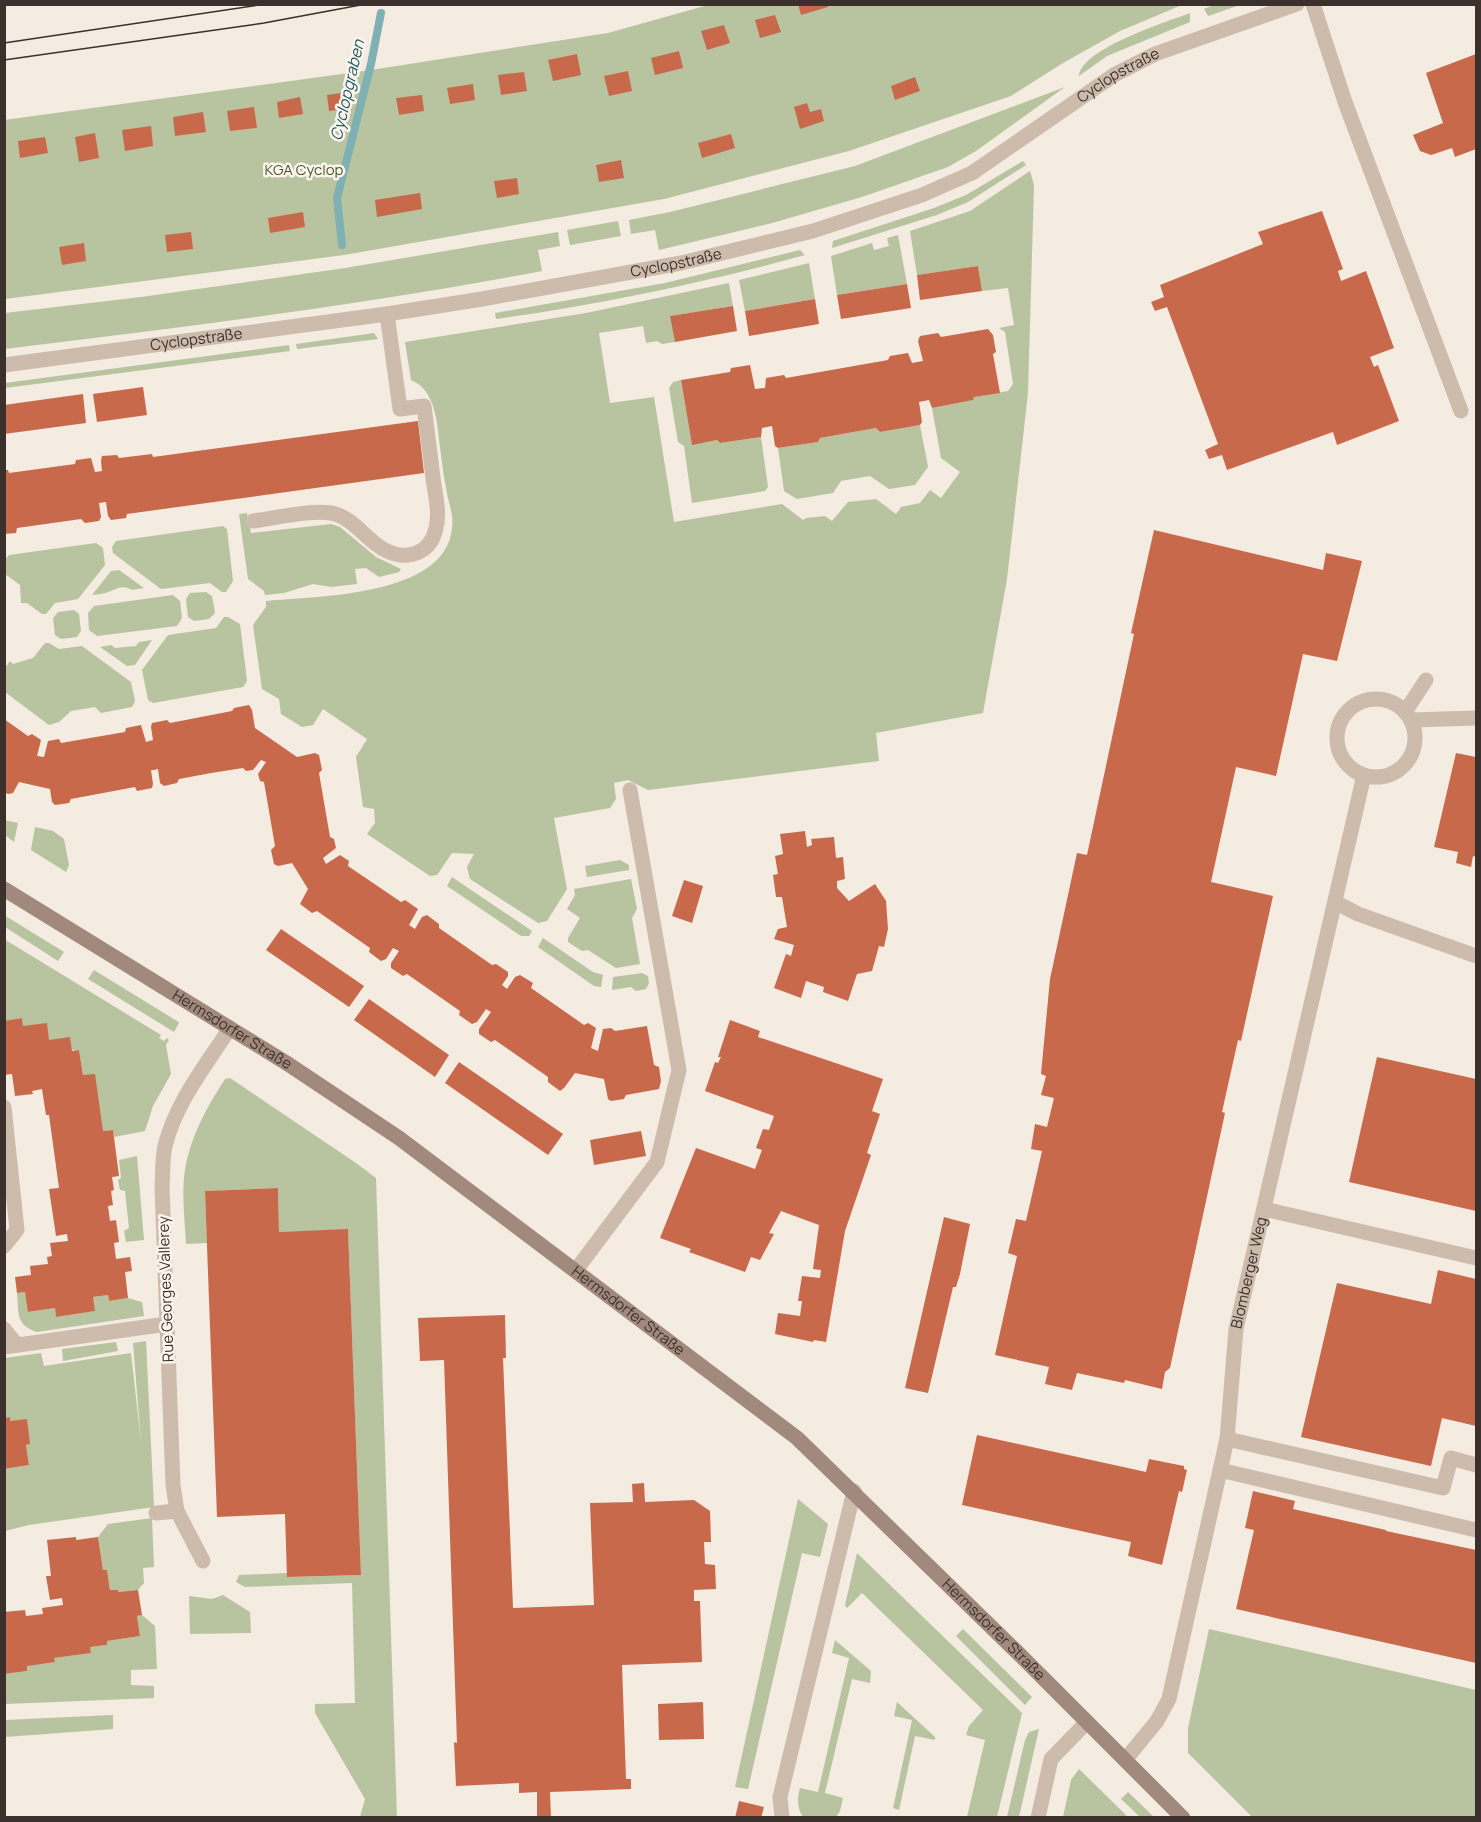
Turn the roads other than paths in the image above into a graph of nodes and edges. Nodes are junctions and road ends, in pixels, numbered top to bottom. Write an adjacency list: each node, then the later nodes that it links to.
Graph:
1 (1297, 4): 3 (street, Cyclopstraße)
2 (1313, 4): 5 (street)
3 (387, 314): 4 (street, Cyclopstraße); 6 (street)
4 (4, 365)
5 (1461, 411)
6 (253, 521)
7 (1426, 680): 8 (street)
8 (1408, 716): 9 (street); 10 (street); 10 (street)
9 (1476, 717)
10 (1364, 776): 13 (street, Blomberger Weg)
11 (630, 790): 20 (street)
12 (4, 890): 15 (main road, Hermsdorfer Straße)
13 (1335, 902): 14 (street); 17 (street, Blomberger Weg)
14 (1476, 956)
15 (230, 1028): 20 (main road, Hermsdorfer Straße); 21 (street, Rue Georges Vallerey)
16 (4, 1107): 18 (street)
17 (1264, 1209): 19 (street); 24 (street, Blomberger Weg)
18 (4, 1246)
19 (1476, 1258)
20 (576, 1270): 27 (main road, Hermsdorfer Straße)
21 (167, 1324): 23 (street); 28 (street, Rue Georges Vallerey)
22 (4, 1329): 23 (street)
23 (10, 1346)
24 (1227, 1439): 25 (street); 26 (street, Blomberger Weg)
25 (1476, 1465)
26 (1220, 1470): 30 (street); 33 (street, Blomberger Weg)
27 (854, 1491): 32 (main road, Hermsdorfer Straße); 34 (street)
28 (177, 1511): 29 (street); 31 (street, Rue Georges Vallerey)
29 (156, 1513)
30 (1476, 1530)
31 (203, 1561)
32 (1087, 1722): 33 (main road, Hermsdorfer Straße); 35 (street)
33 (1125, 1760): 36 (main road, Hermsdorfer Straße)
34 (782, 1818)
35 (1038, 1818)
36 (1183, 1818)

